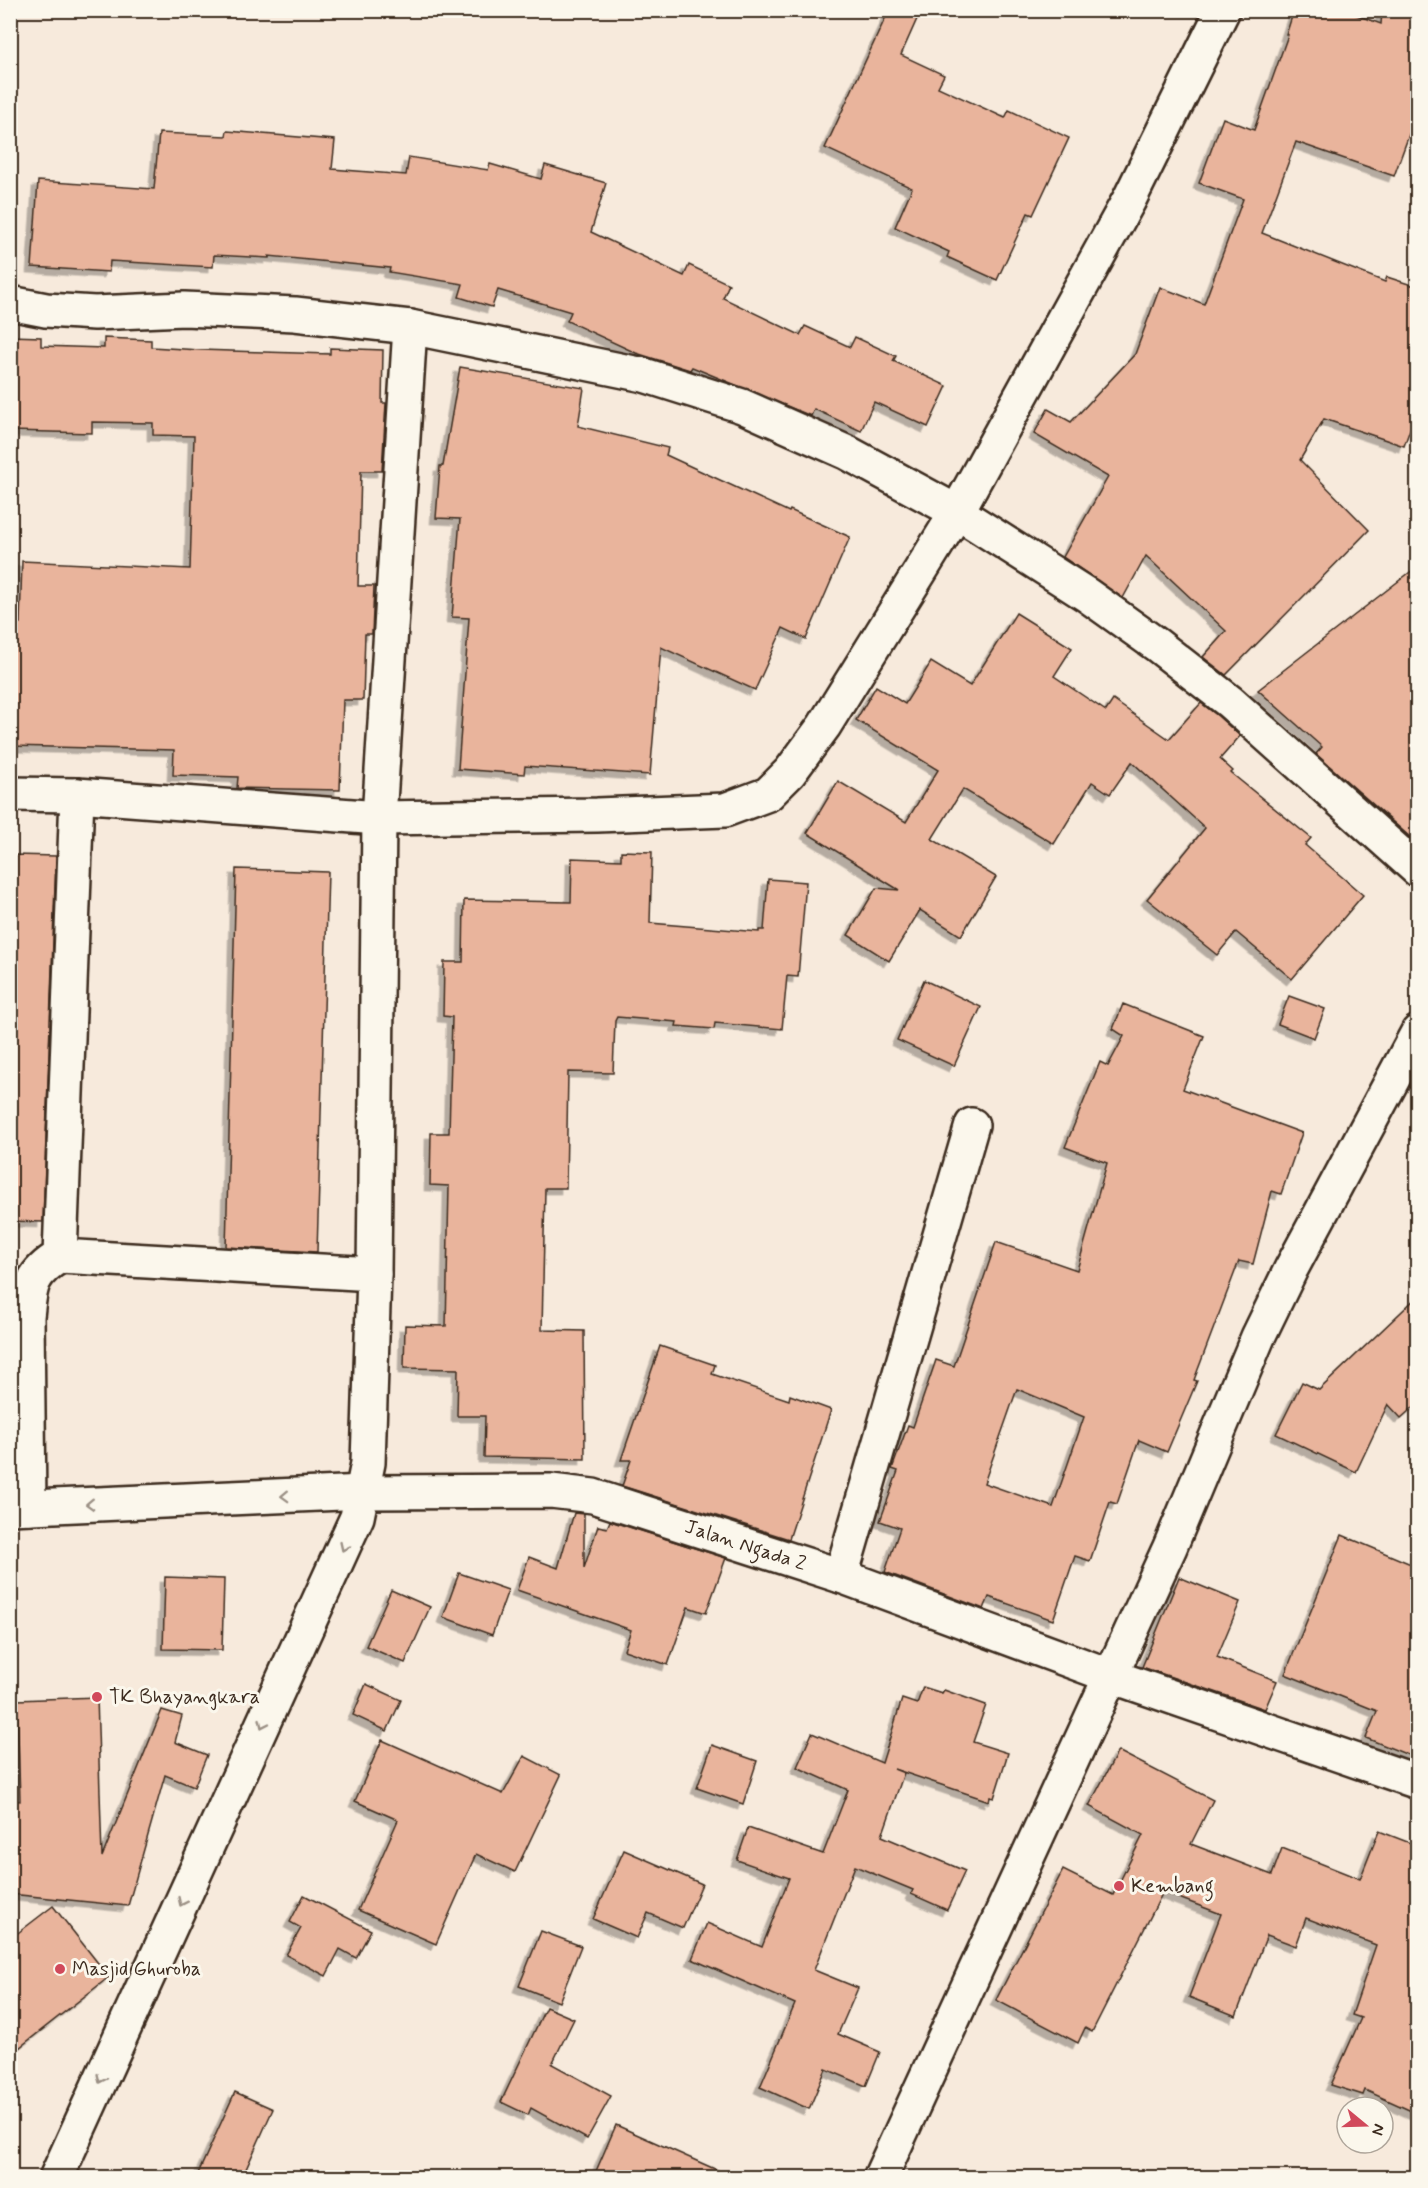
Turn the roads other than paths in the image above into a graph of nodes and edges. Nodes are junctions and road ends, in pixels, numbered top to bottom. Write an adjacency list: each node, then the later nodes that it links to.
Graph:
1 (1223, 10): 4 (street)
2 (10, 303): 3 (street)
3 (410, 327): 4 (street); 7 (street)
4 (957, 512): 7 (street); 8 (street)
5 (10, 794): 6 (street)
6 (77, 795): 7 (street); 11 (street)
7 (379, 818): 12 (street)
8 (1418, 870)
9 (1418, 1032): 16 (street)
10 (972, 1125): 15 (street)
11 (60, 1256): 12 (street); 14 (street)
12 (374, 1274): 13 (street)
13 (364, 1492): 14 (street, Jalan Ngada 2, one-way to 14); 15 (street, Jalan Ngada 2); 18 (street, one-way to 18)
14 (20, 1507)
15 (841, 1576): 16 (street, Jalan Ngada 2)
16 (1111, 1676): 17 (street, Jalan Ngada 2); 19 (street)
17 (1418, 1782)
18 (56, 2178)
19 (880, 2178)

